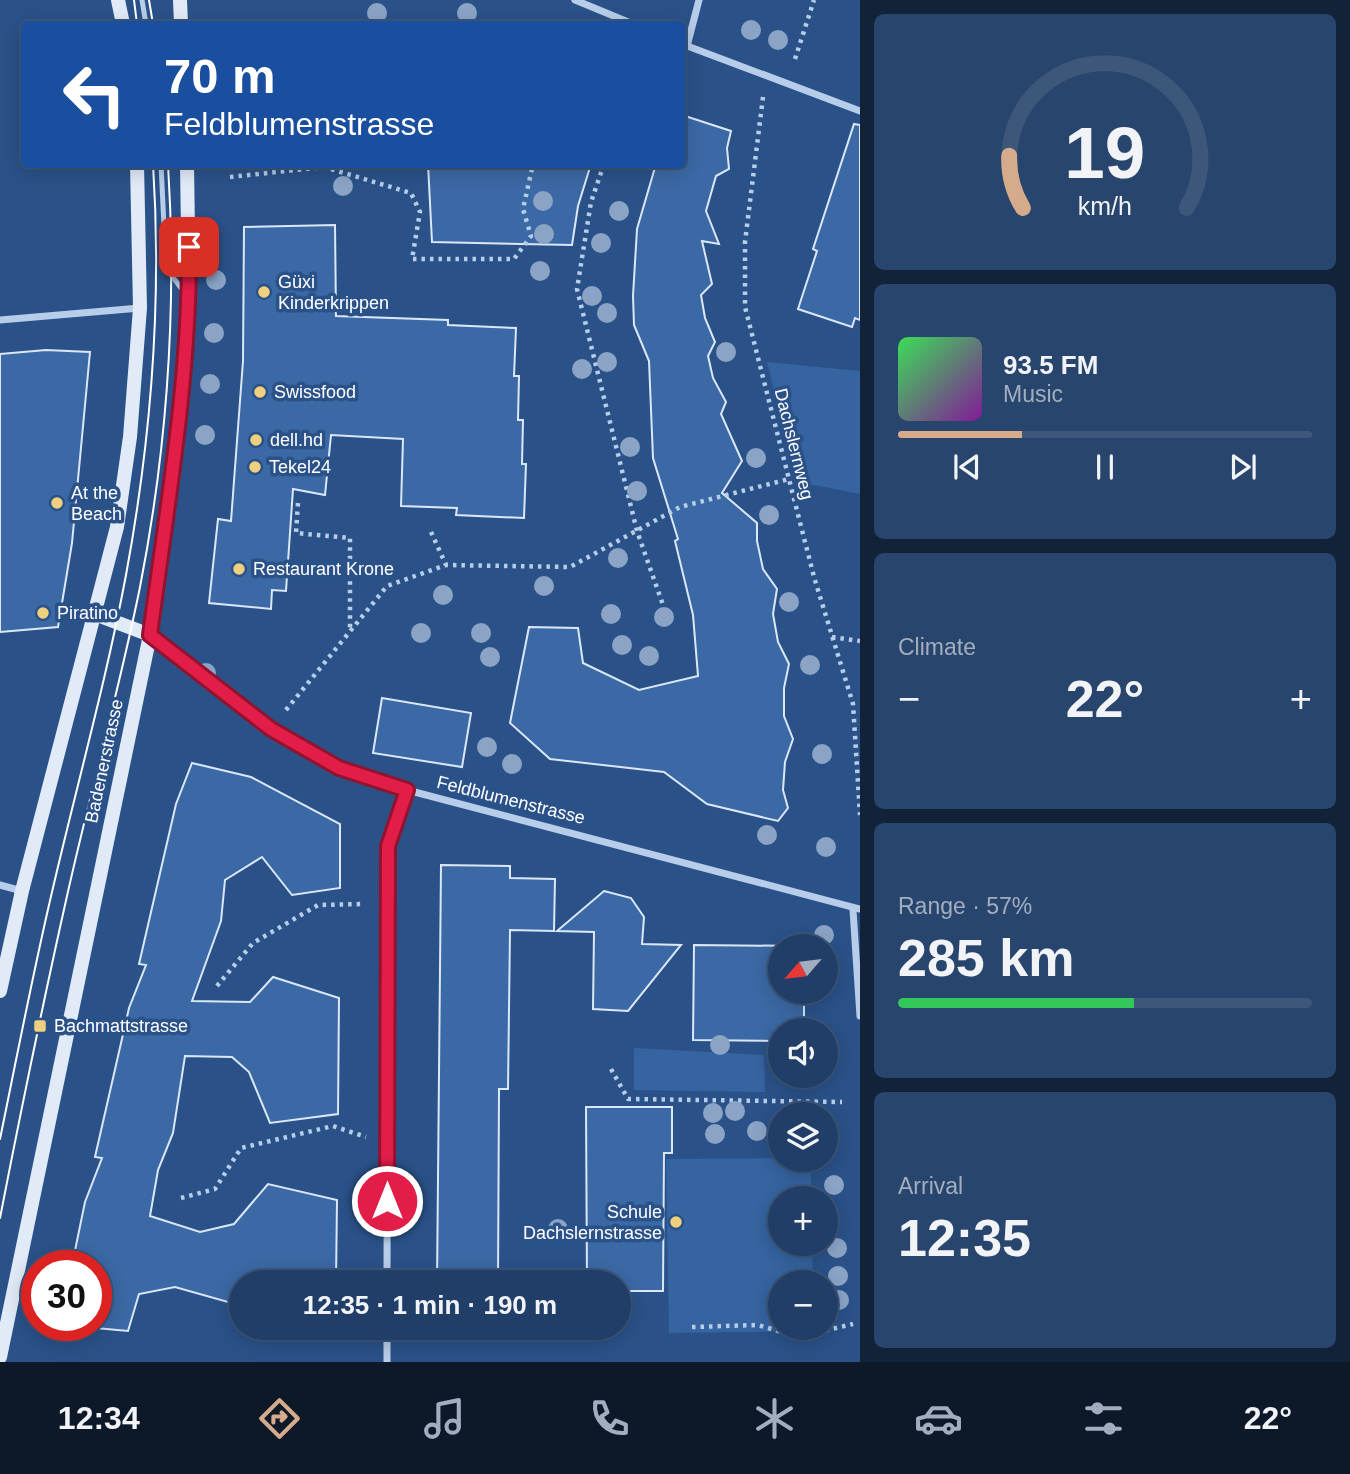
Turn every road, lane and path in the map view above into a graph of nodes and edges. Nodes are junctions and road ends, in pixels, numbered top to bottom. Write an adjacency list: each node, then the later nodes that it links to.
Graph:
1 (118, 0): 7 (street)
2 (142, 0): 8 (lane)
3 (180, 0): 9 (street)
4 (575, 0): 10 (street)
5 (699, 0): 11 (street)
6 (814, 0): 13 (path)
7 (122, 21)
8 (146, 21)
9 (181, 21)
10 (626, 21)
11 (686, 42)
12 (686, 45): 14 (street)
13 (794, 59)
14 (768, 76): 15 (street); 27 (path, Dachslernweg)
15 (860, 111)
16 (137, 168): 25 (street)
17 (161, 168): 24 (lane)
18 (187, 168): 24 (street, Badenerstrasse)
19 (315, 168): 23 (path)
20 (328, 168): 21 (path)
21 (532, 168)
22 (603, 168): 29 (path)
23 (230, 177)
24 (189, 298): 35 (street, Badenerstrasse)
25 (140, 308): 26 (street); 33 (street)
26 (0, 320)
27 (789, 479): 29 (path); 36 (path, Dachslernweg)
28 (298, 503): 34 (path)
29 (637, 531): 31 (path); 32 (path)
30 (431, 532): 31 (path)
31 (446, 565): 34 (path)
32 (663, 605)
33 (92, 613): 35 (street); 42 (street)
34 (350, 628): 38 (path)
35 (150, 635): 39 (street, Feldblumenstrasse); 56 (street, Badenerstrasse)
36 (832, 637): 37 (path); 40 (path, Dachslernweg)
37 (860, 641)
38 (286, 710)
39 (407, 790): 44 (street, Feldblumenstrasse); 52 (street)
40 (860, 815)
41 (0, 885): 42 (street)
42 (22, 891): 46 (street)
43 (369, 904): 45 (path)
44 (857, 910): 47 (street)
45 (217, 986)
46 (0, 991)
47 (860, 1016)
48 (611, 1069): 49 (path)
49 (842, 1102)
50 (367, 1137): 51 (path)
51 (181, 1198)
52 (387, 1270)
53 (853, 1324): 54 (path)
54 (692, 1327)
55 (387, 1340): 57 (street)
56 (0, 1357)
57 (387, 1362)

